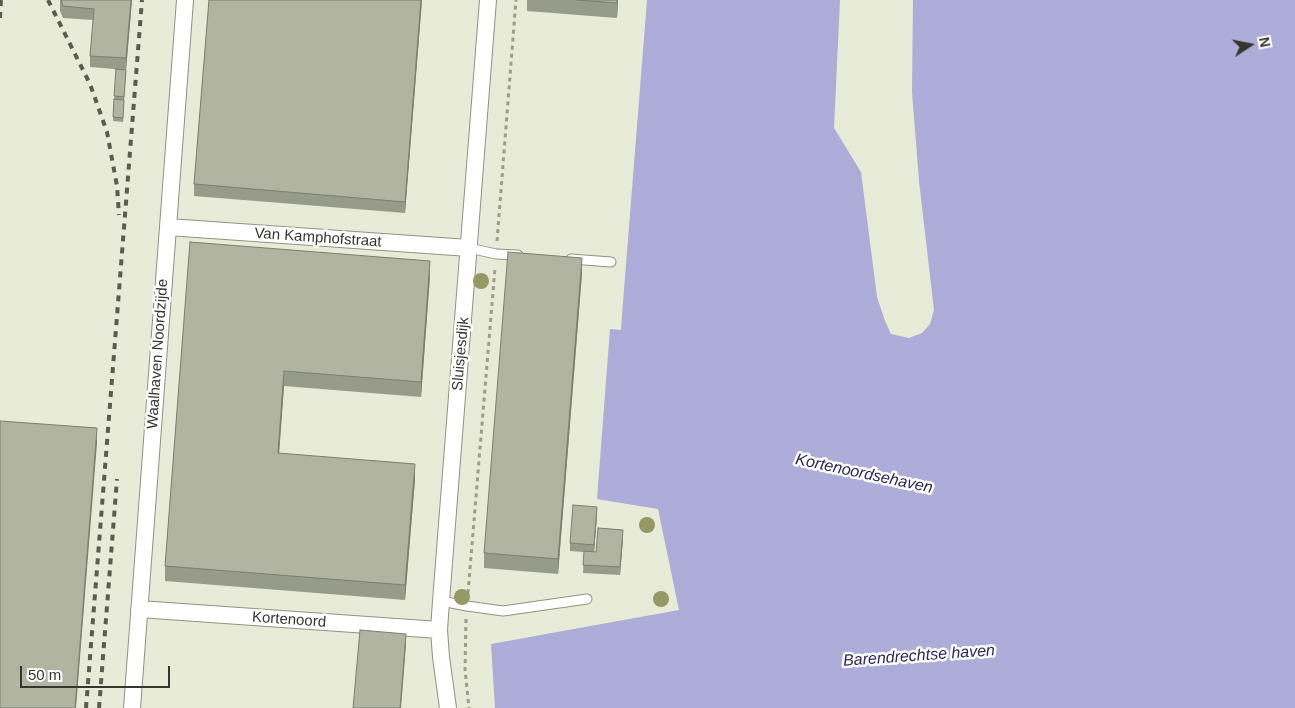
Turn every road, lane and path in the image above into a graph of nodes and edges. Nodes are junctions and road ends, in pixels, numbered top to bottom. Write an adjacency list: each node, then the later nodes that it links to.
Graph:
1 (185, 0): 4 (street, Waalhaven Noordzijde)
2 (488, 0): 5 (street, Sluisjesdijk)
3 (516, 0): 6 (path, Sluisjesdijk)
4 (168, 227): 5 (street, Van Kamphofstraat); 13 (street, Waalhaven Noordzijde)
5 (469, 248): 6 (lane); 11 (street, Sluisjesdijk)
6 (496, 254): 7 (lane); 12 (path, Sluisjesdijk)
7 (527, 256)
8 (564, 258): 9 (lane)
9 (611, 262)
10 (587, 599): 12 (lane)
11 (441, 601): 12 (lane); 14 (street, Sluisjesdijk)
12 (467, 606): 17 (path, Sluisjesdijk)
13 (139, 609): 14 (street, Kortenoord); 15 (street, Waalhaven Noordzijde)
14 (439, 630): 16 (street, Sluisjesdijk)
15 (132, 708)
16 (448, 708)
17 (468, 708)

